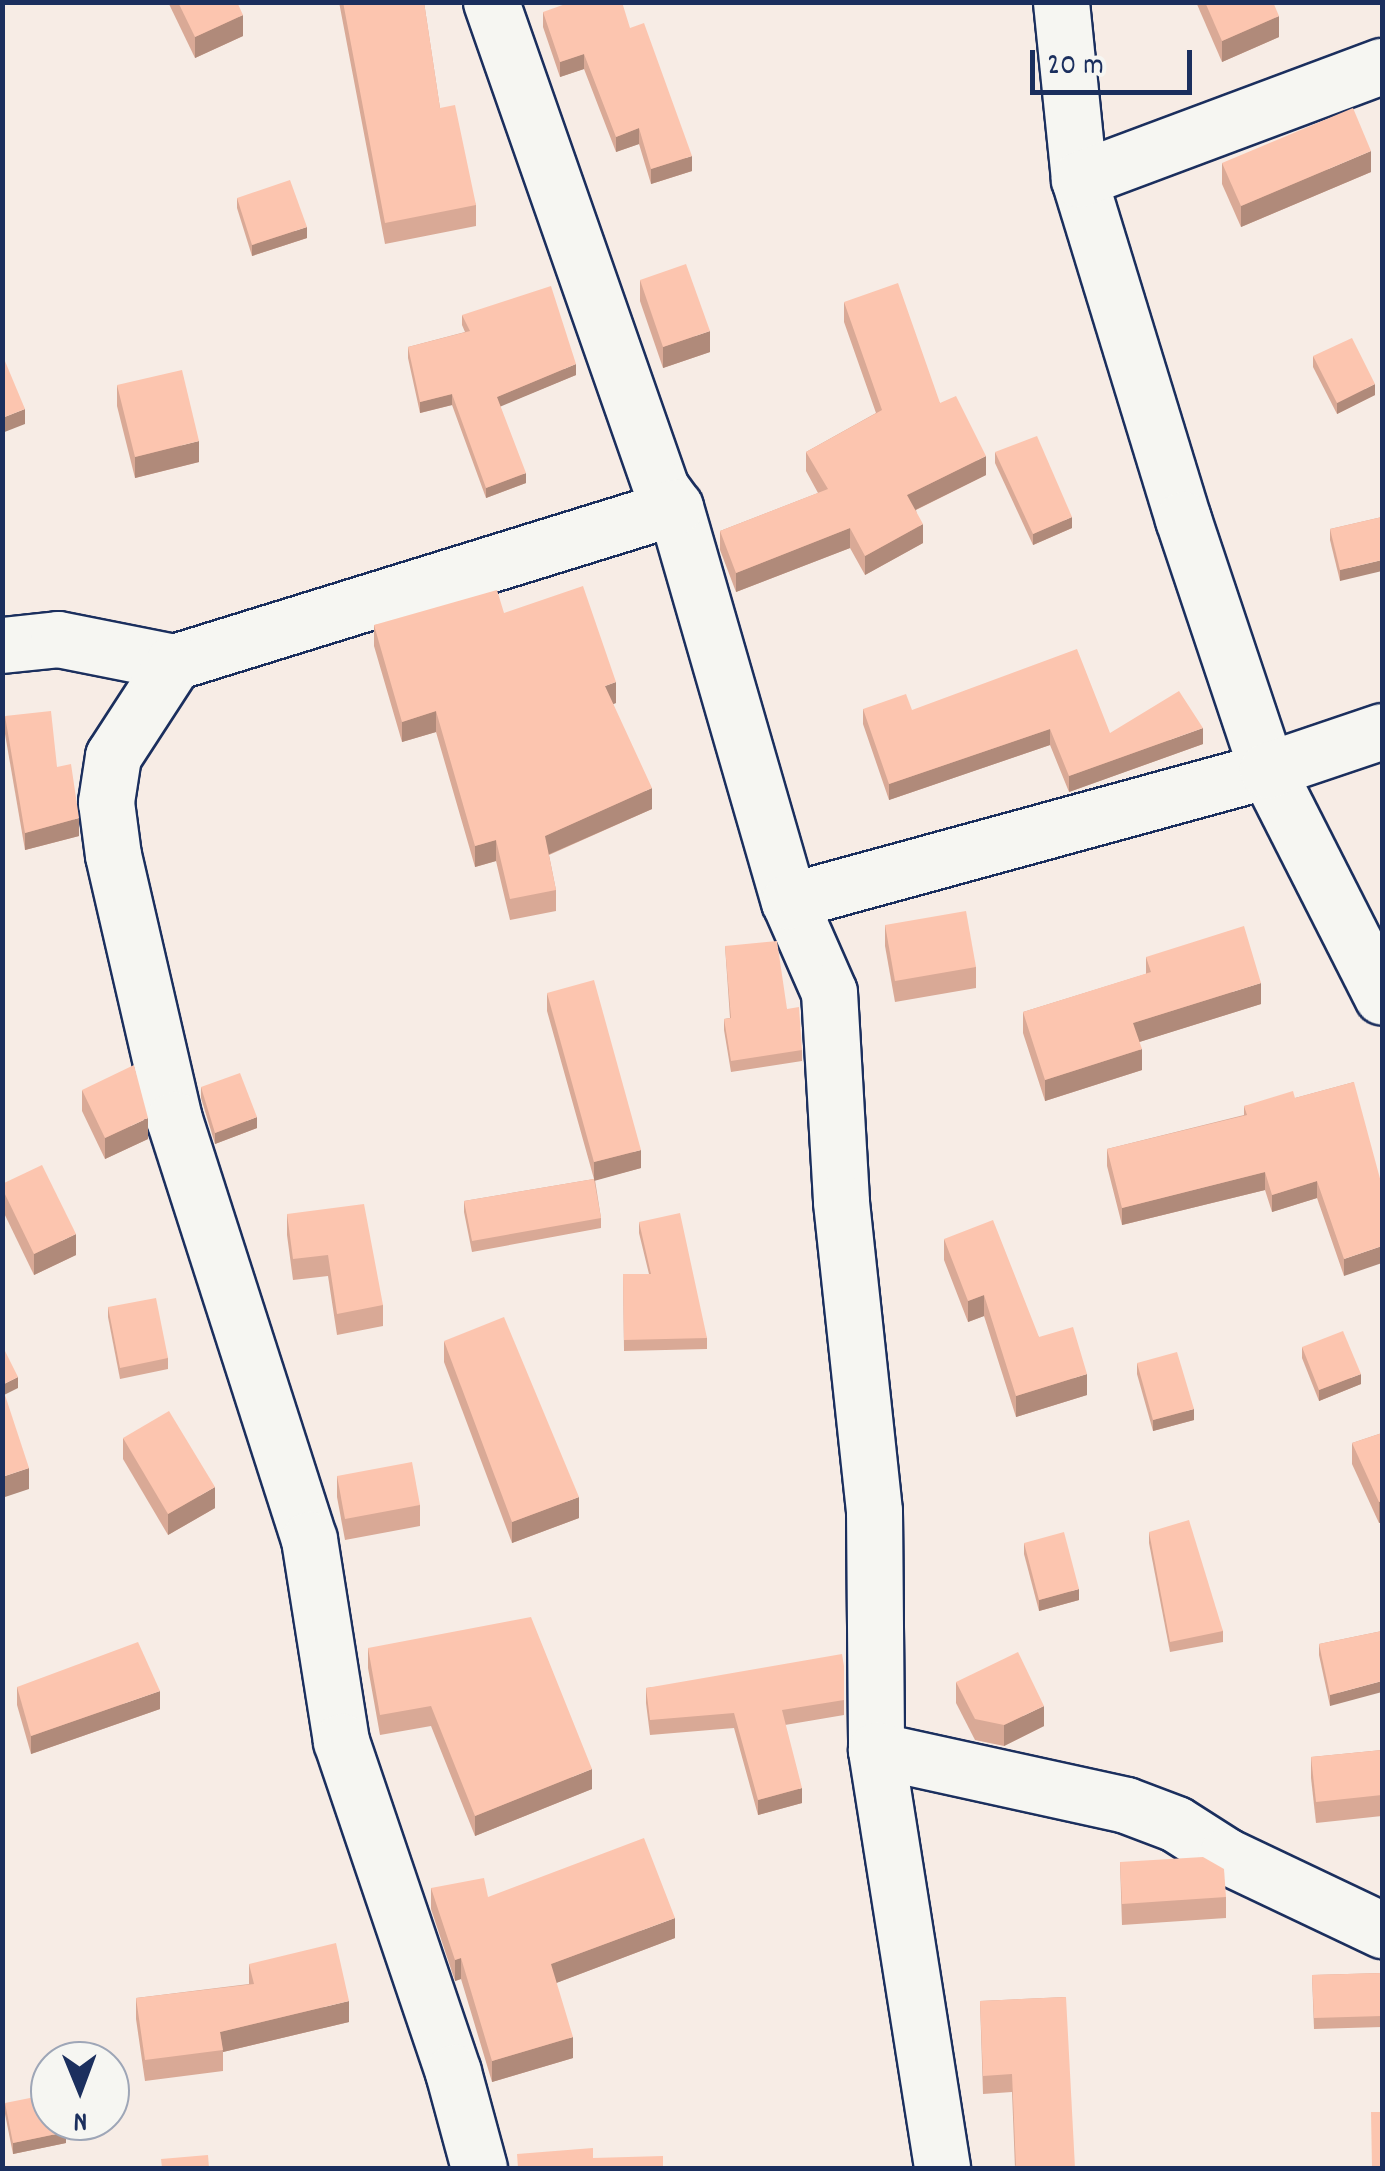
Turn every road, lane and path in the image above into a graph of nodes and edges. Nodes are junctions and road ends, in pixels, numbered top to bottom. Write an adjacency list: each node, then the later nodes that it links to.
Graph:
1 (491, 2): 5 (street)
2 (1061, 2): 4 (street)
3 (1382, 66): 4 (street)
4 (1078, 179): 9 (street)
5 (675, 507): 7 (street); 10 (street)
6 (2, 645): 7 (street)
7 (174, 662): 14 (street)
8 (1382, 732): 9 (street)
9 (1267, 770): 10 (street); 11 (street)
10 (788, 901): 12 (street)
11 (1382, 997)
12 (876, 1750): 13 (street); 15 (street)
13 (1382, 1930)
14 (479, 2168)
15 (942, 2168)

